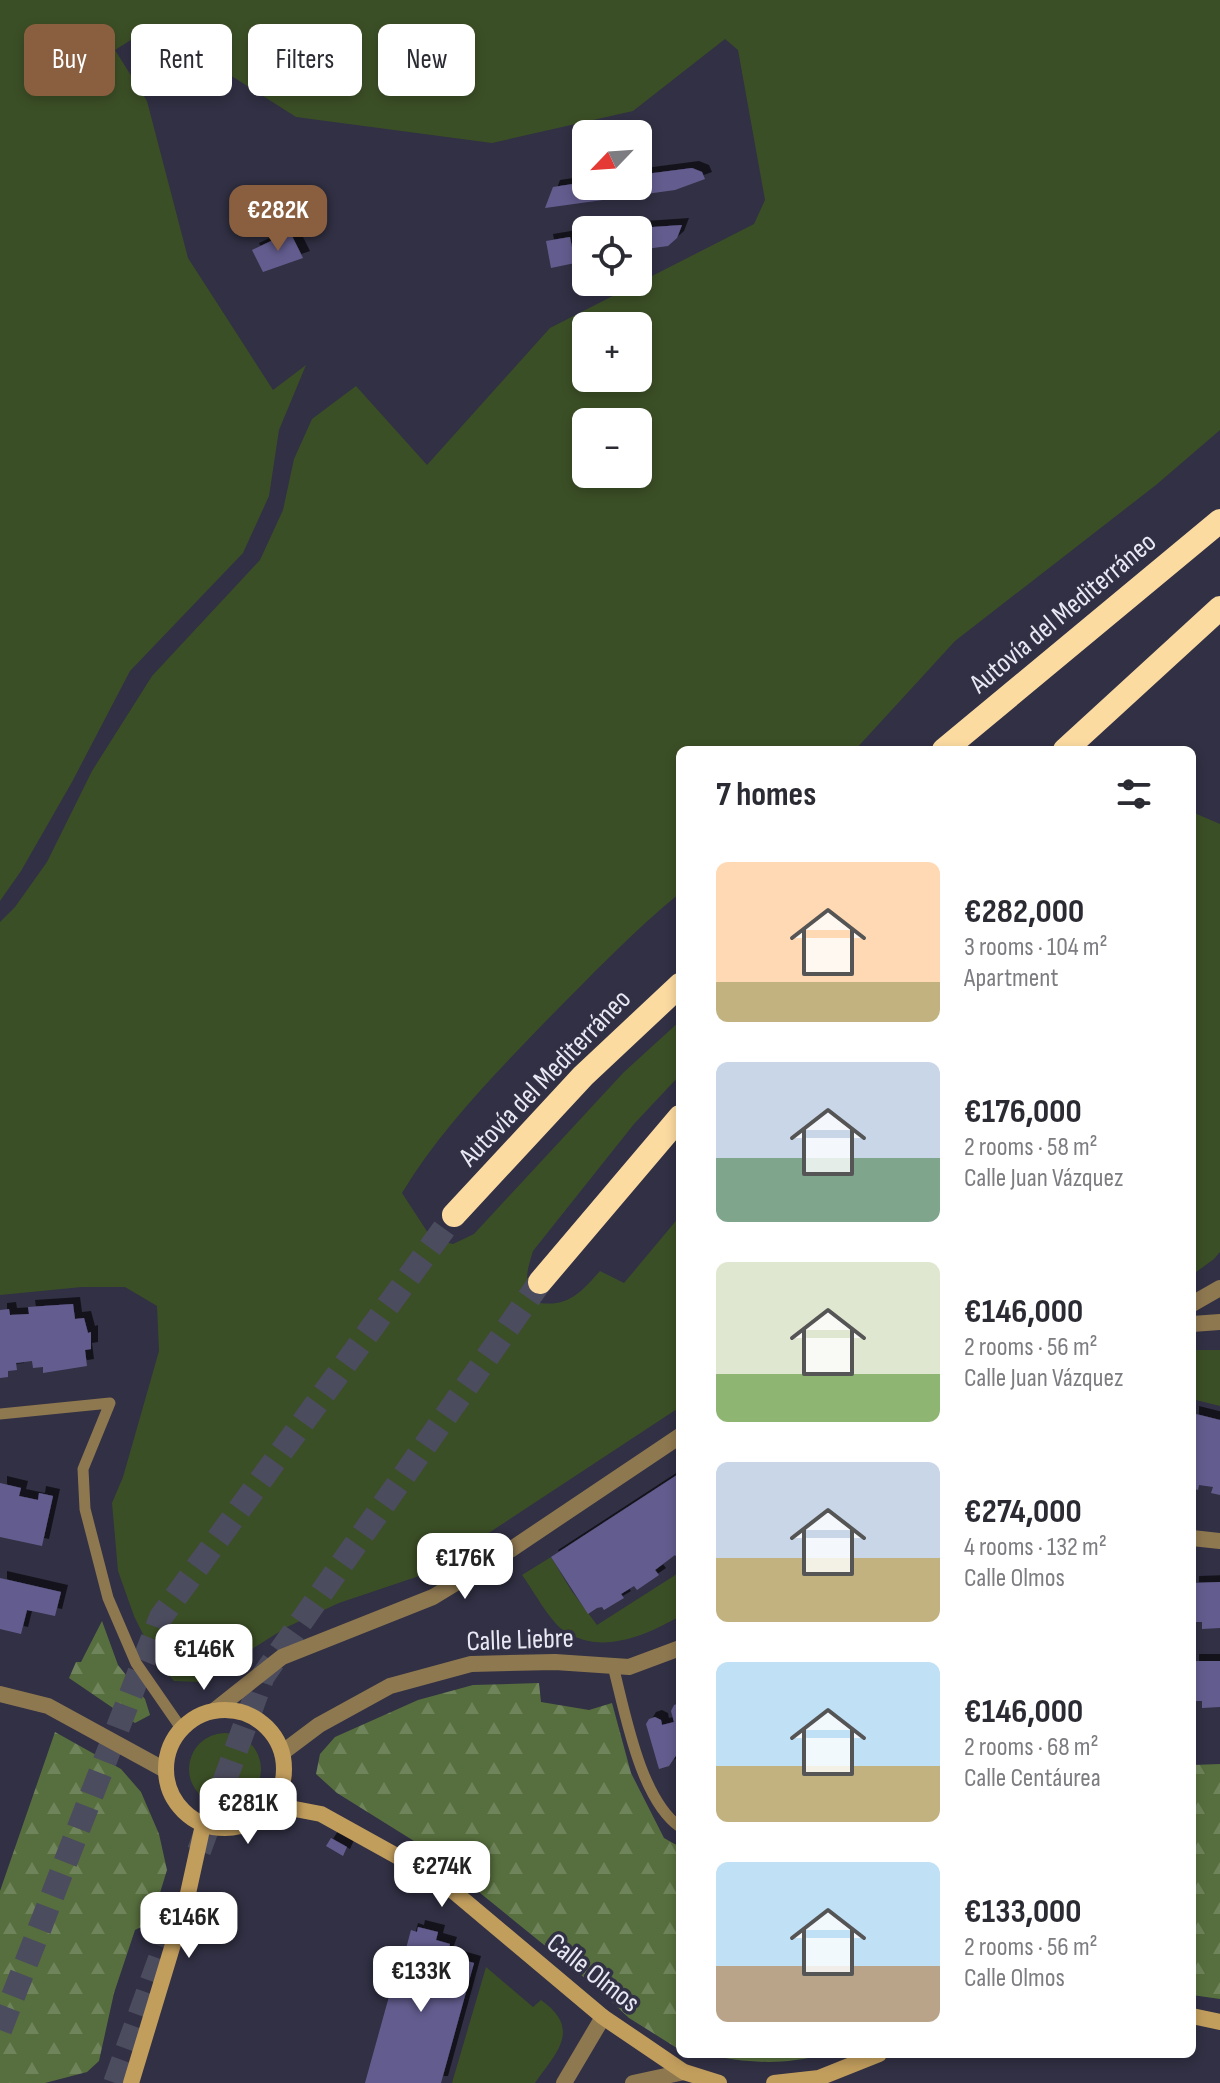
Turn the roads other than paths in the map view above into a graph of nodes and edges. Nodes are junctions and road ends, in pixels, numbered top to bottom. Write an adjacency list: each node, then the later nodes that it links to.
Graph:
1 (1220, 514): 2 (highway, Autovía del Mediterráneo)
2 (1211, 529): 4 (highway, Autovía del Mediterráneo)
3 (1220, 608): 5 (highway)
4 (949, 746)
5 (1069, 746)
6 (676, 989): 8 (highway, Autovía del Mediterráneo)
7 (676, 1122): 9 (highway)
8 (454, 1215)
9 (540, 1282)
10 (1220, 1288): 11 (street)
11 (1196, 1302)
12 (1220, 1322): 13 (street)
13 (1196, 1324)
14 (0, 1414): 22 (lane)
15 (676, 1439): 21 (street)
16 (1196, 1538): 17 (street)
17 (1220, 1541)
18 (676, 1649): 19 (street, Calle Liebre)
19 (613, 1666): 23 (street, Calle Liebre); 26 (lane)
20 (0, 1694): 24 (street)
21 (215, 1710): 22 (street); 23 (street)
22 (181, 1728): 24 (street)
23 (283, 1752): 25 (street)
24 (165, 1770): 27 (street)
25 (274, 1805): 27 (street); 28 (street, Calle Olmos)
26 (676, 1824)
27 (203, 1825): 34 (street)
28 (603, 2017): 32 (street, Calle Olmos); 35 (street)
29 (1196, 2017): 30 (street)
30 (1220, 2022)
31 (870, 2058): 33 (street)
32 (684, 2072): 36 (street); 37 (street, Calle Olmos)
33 (820, 2080): 38 (street)
34 (131, 2083)
35 (564, 2083)
36 (633, 2083)
37 (719, 2083)
38 (774, 2083)

